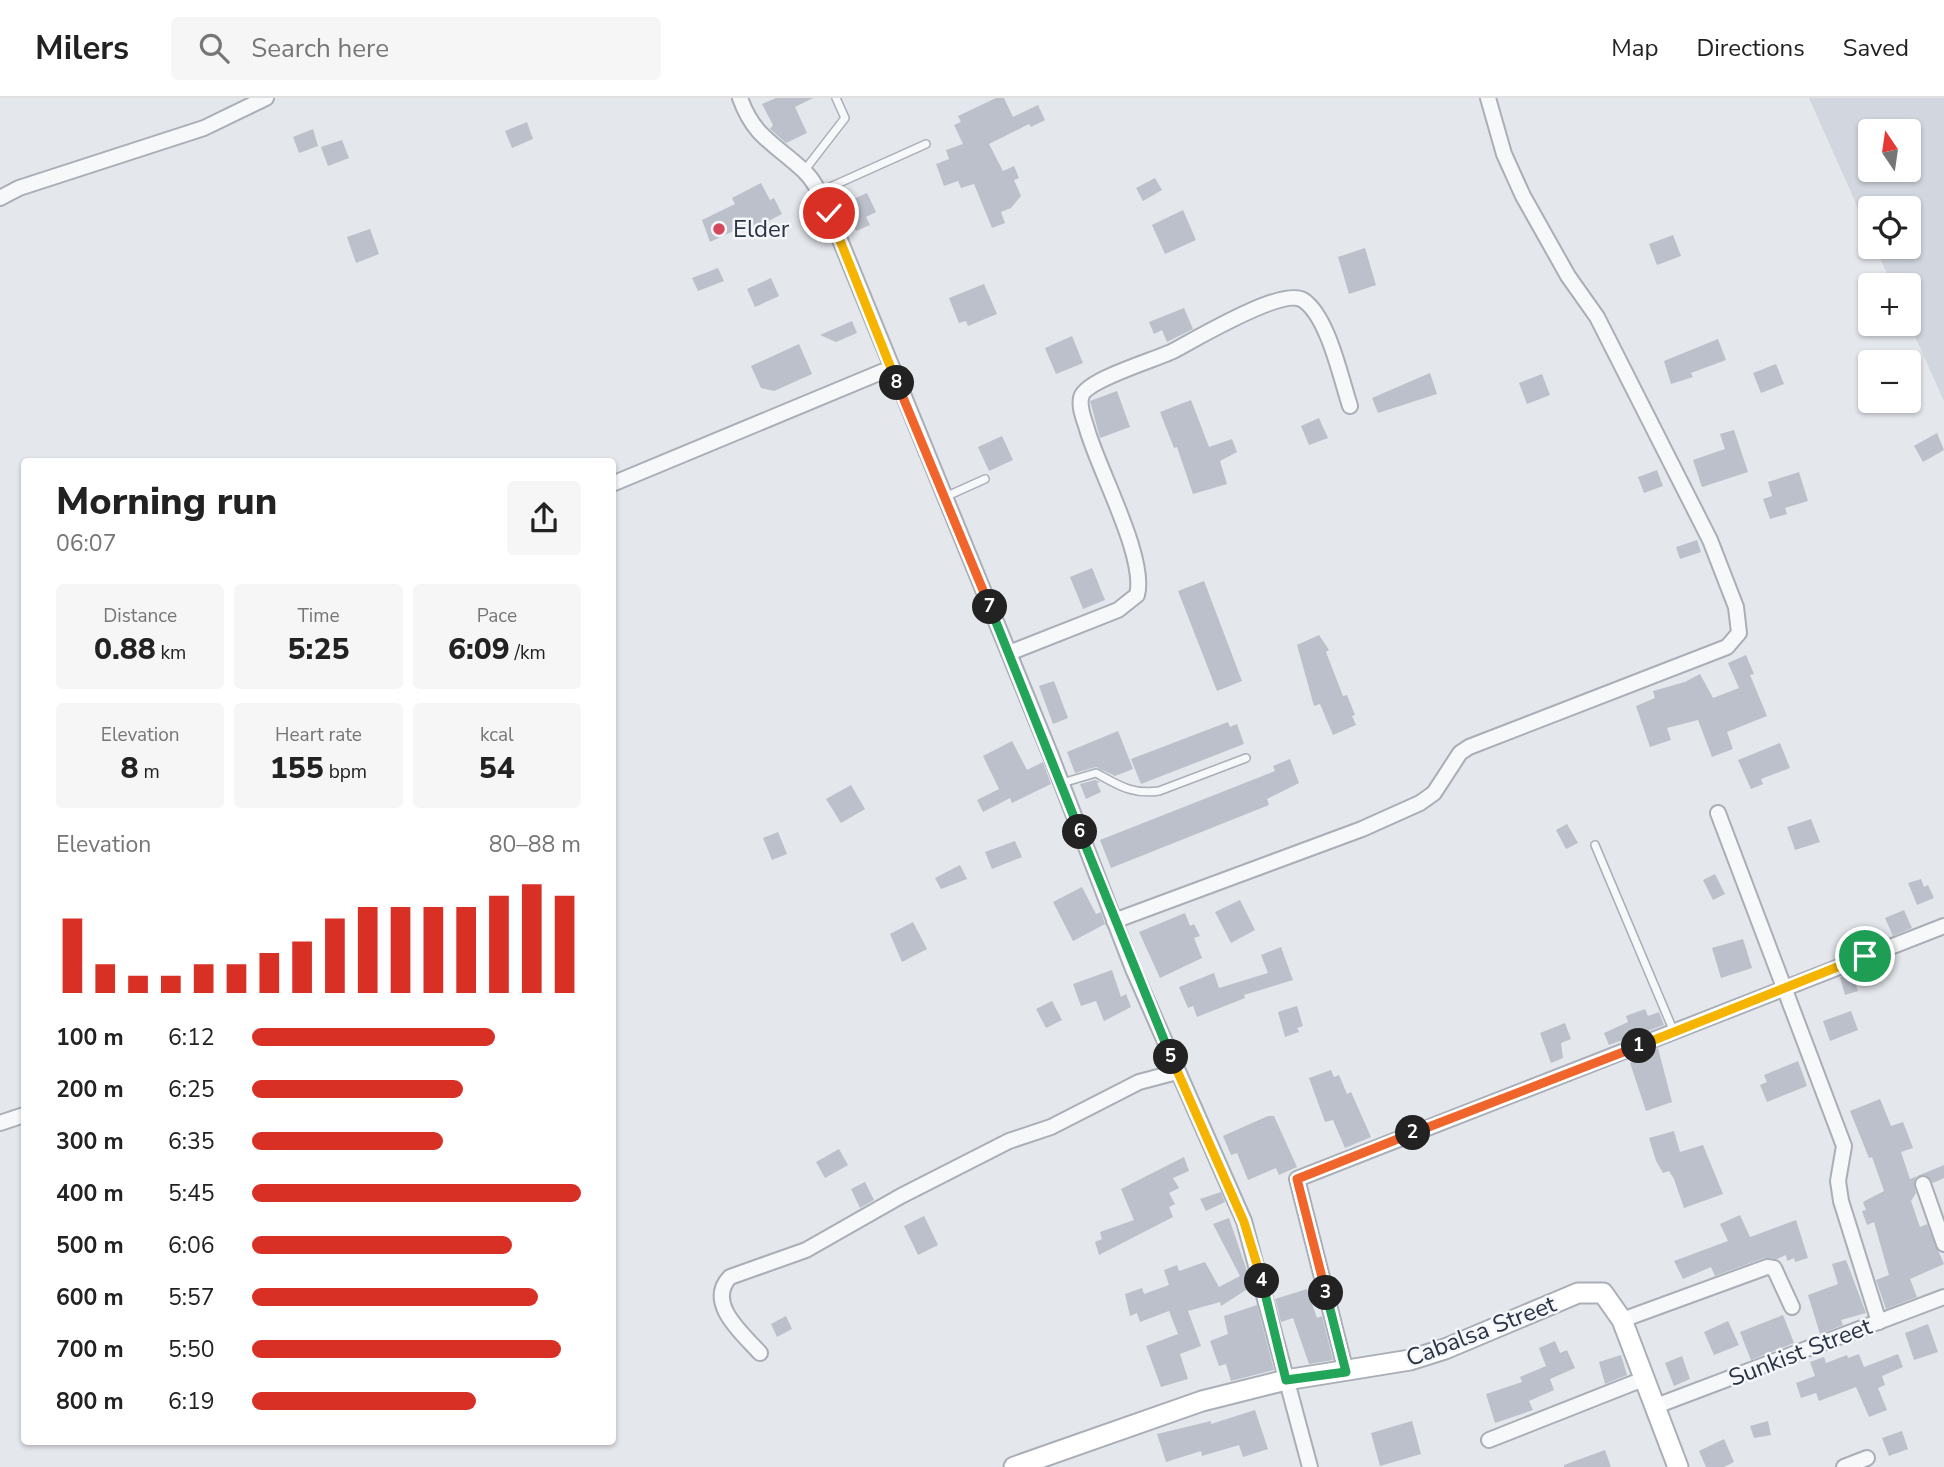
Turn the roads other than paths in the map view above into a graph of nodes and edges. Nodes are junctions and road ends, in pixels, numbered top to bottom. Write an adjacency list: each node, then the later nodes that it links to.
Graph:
1 (266, 98): 8 (street)
2 (740, 98): 6 (street)
3 (836, 98): 6 (lane)
4 (1488, 98): 19 (street)
5 (926, 144): 7 (lane)
6 (804, 171): 7 (street)
7 (819, 192): 9 (street)
8 (0, 198)
9 (891, 368): 12 (street); 13 (street)
10 (1350, 406): 14 (street)
11 (985, 479): 13 (lane)
12 (616, 482)
13 (944, 497): 14 (street)
14 (1009, 653): 16 (street)
15 (1246, 758): 16 (lane)
16 (1062, 784): 19 (street)
17 (1718, 813): 21 (street)
18 (1595, 845): 22 (lane)
19 (1114, 921): 23 (street)
20 (1944, 926): 21 (street)
21 (1785, 986): 22 (street); 31 (street)
22 (1674, 1032): 33 (street)
23 (1177, 1072): 32 (street); 35 (street)
24 (21, 1116): 25 (street)
25 (0, 1123)
26 (1923, 1184): 27 (street)
27 (1944, 1244)
28 (1944, 1297): 31 (street, Sunkist Street)
29 (1792, 1307): 30 (street)
30 (1622, 1320): 33 (street, Cabalsa Street); 34 (street, Cabalsa Street)
31 (1879, 1322): 36 (street, Sunkist Street)
32 (760, 1353)
33 (1346, 1372): 35 (street, Cabalsa Street)
34 (1646, 1378): 36 (street, Cabalsa Street); 37 (street)
35 (1286, 1380): 39 (street, Cabalsa Street); 40 (street)
36 (1656, 1406): 41 (street, Cabalsa Street)
37 (1489, 1440)
38 (1867, 1458): 42 (street)
39 (1014, 1467)
40 (1310, 1467)
41 (1678, 1467)
42 (1844, 1467)

